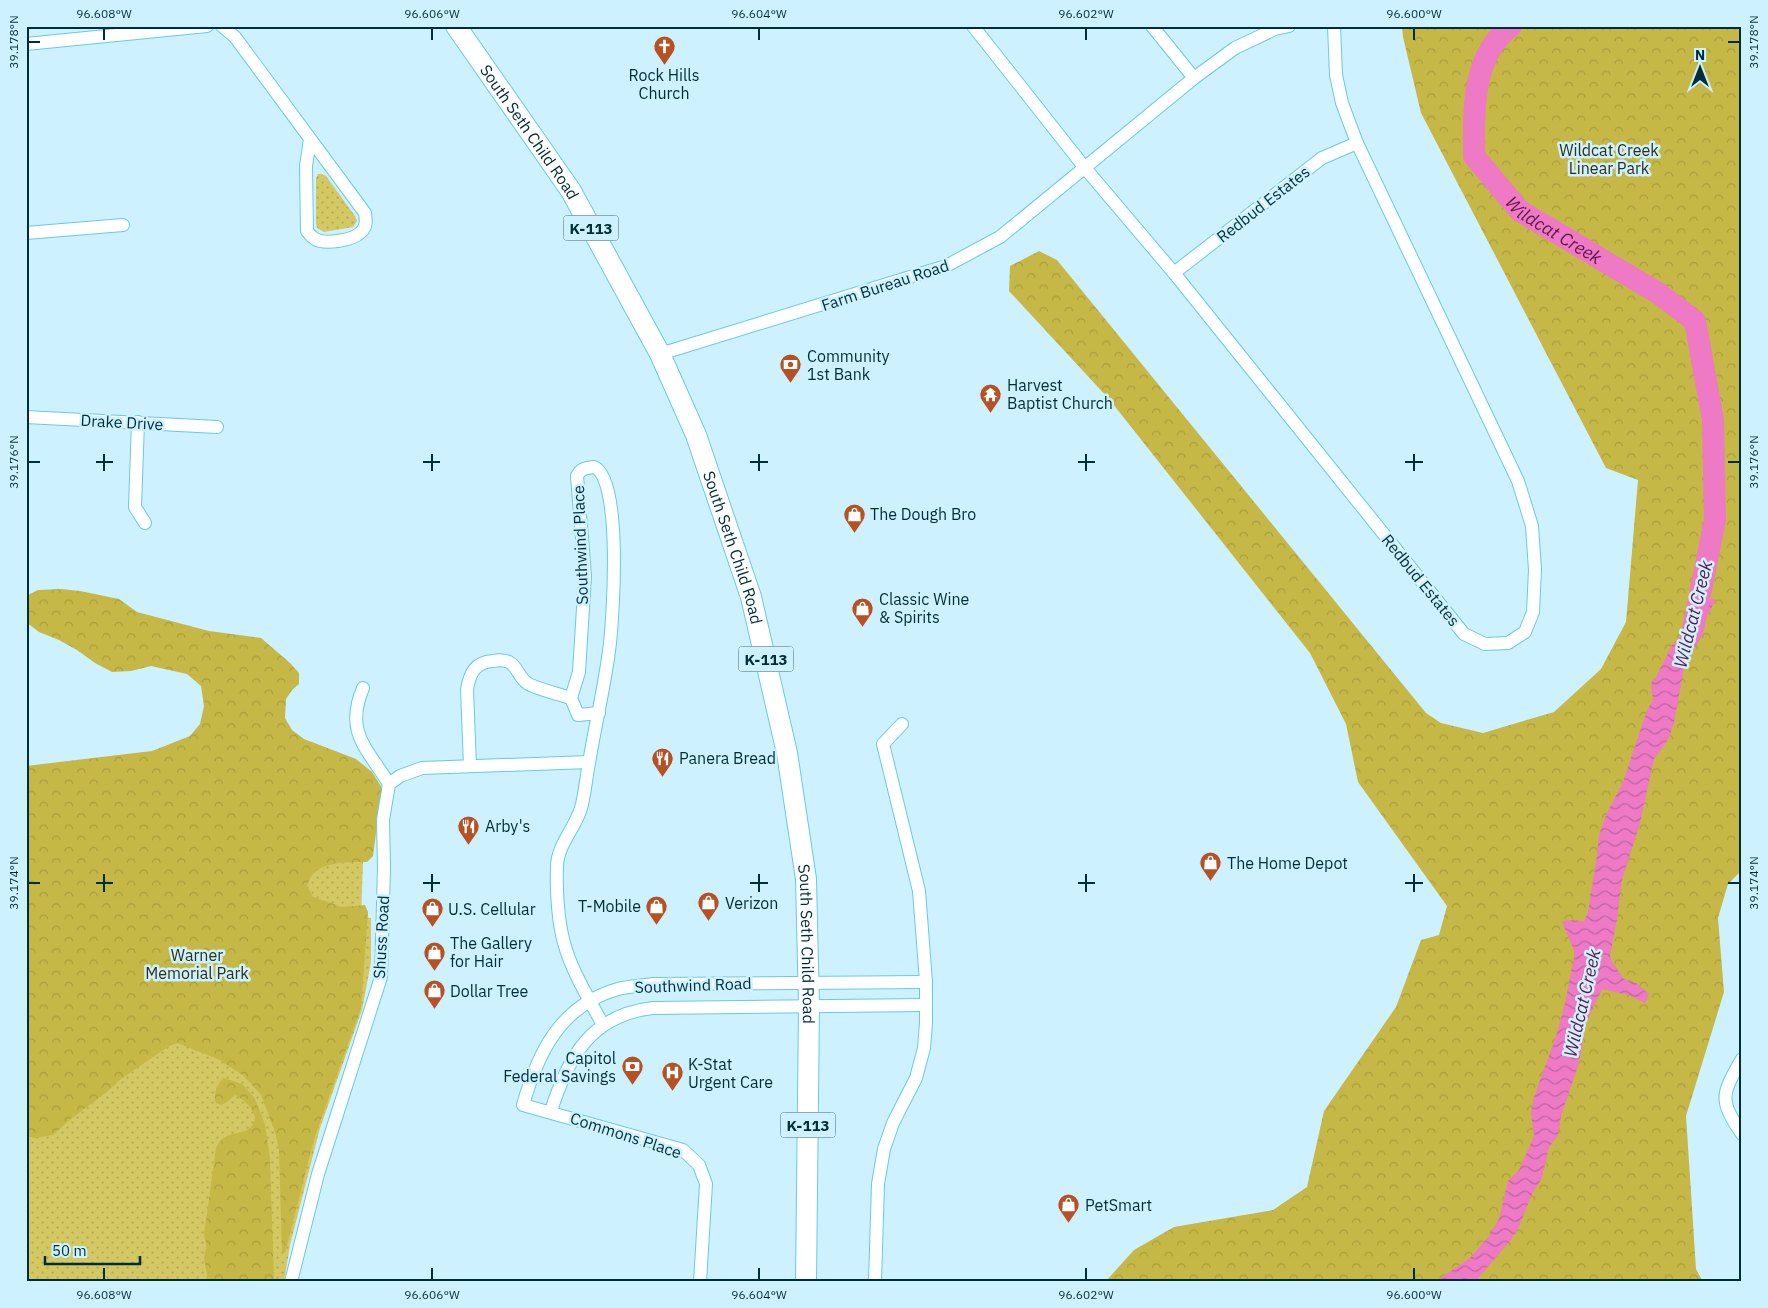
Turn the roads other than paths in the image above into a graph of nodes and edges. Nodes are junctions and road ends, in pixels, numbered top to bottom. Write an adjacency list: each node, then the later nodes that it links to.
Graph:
1 (207, 26): 8 (street)
2 (222, 26): 10 (street)
3 (456, 26): 16 (main road, South Seth Child Road / K-113)
4 (973, 26): 12 (street, Redbud Estates)
5 (1152, 26): 9 (street)
6 (1289, 26): 9 (street)
7 (1334, 26): 11 (street, Redbud Estates)
8 (26, 44)
9 (1194, 78): 12 (street)
10 (310, 139): 10 (street)
11 (1357, 143): 15 (street, Redbud Estates); 15 (street, Redbud Estates)
12 (1085, 168): 15 (street, Redbud Estates); 16 (street, Farm Bureau Road)
13 (123, 225): 14 (street)
14 (26, 233)
15 (1174, 273)
16 (660, 354): 29 (main road, South Seth Child Road / K-113)
17 (26, 417): 18 (street, Drake Drive)
18 (138, 422): 19 (street, Drake Drive); 20 (street)
19 (217, 427)
20 (145, 523)
21 (363, 688): 27 (street)
22 (571, 698): 23 (street); 23 (street, Southwind Place); 26 (street)
23 (599, 713): 25 (street, Southwind Place)
24 (902, 724): 28 (street)
25 (589, 762): 26 (street); 30 (street, Southwind Place)
26 (470, 766): 27 (street)
27 (390, 784): 38 (street, Shuss Road)
28 (926, 982): 29 (street, Southwind Road); 31 (street)
29 (808, 983): 30 (street, Southwind Road); 32 (main road, South Seth Child Road / K-113)
30 (590, 1001): 33 (street, Southwind Place); 35 (street, Southwind Road)
31 (925, 1005): 32 (street, Southwind Road); 41 (street)
32 (809, 1007): 33 (street, Southwind Road); 40 (main road, South Seth Child Road / K-113)
33 (604, 1025): 36 (street, Southwind Road)
34 (1742, 1059): 37 (street)
35 (523, 1105): 36 (street, Commons Place)
36 (551, 1111): 39 (street, Commons Place)
37 (1742, 1134)
38 (291, 1282)
39 (700, 1282)
40 (806, 1282)
41 (875, 1282)

